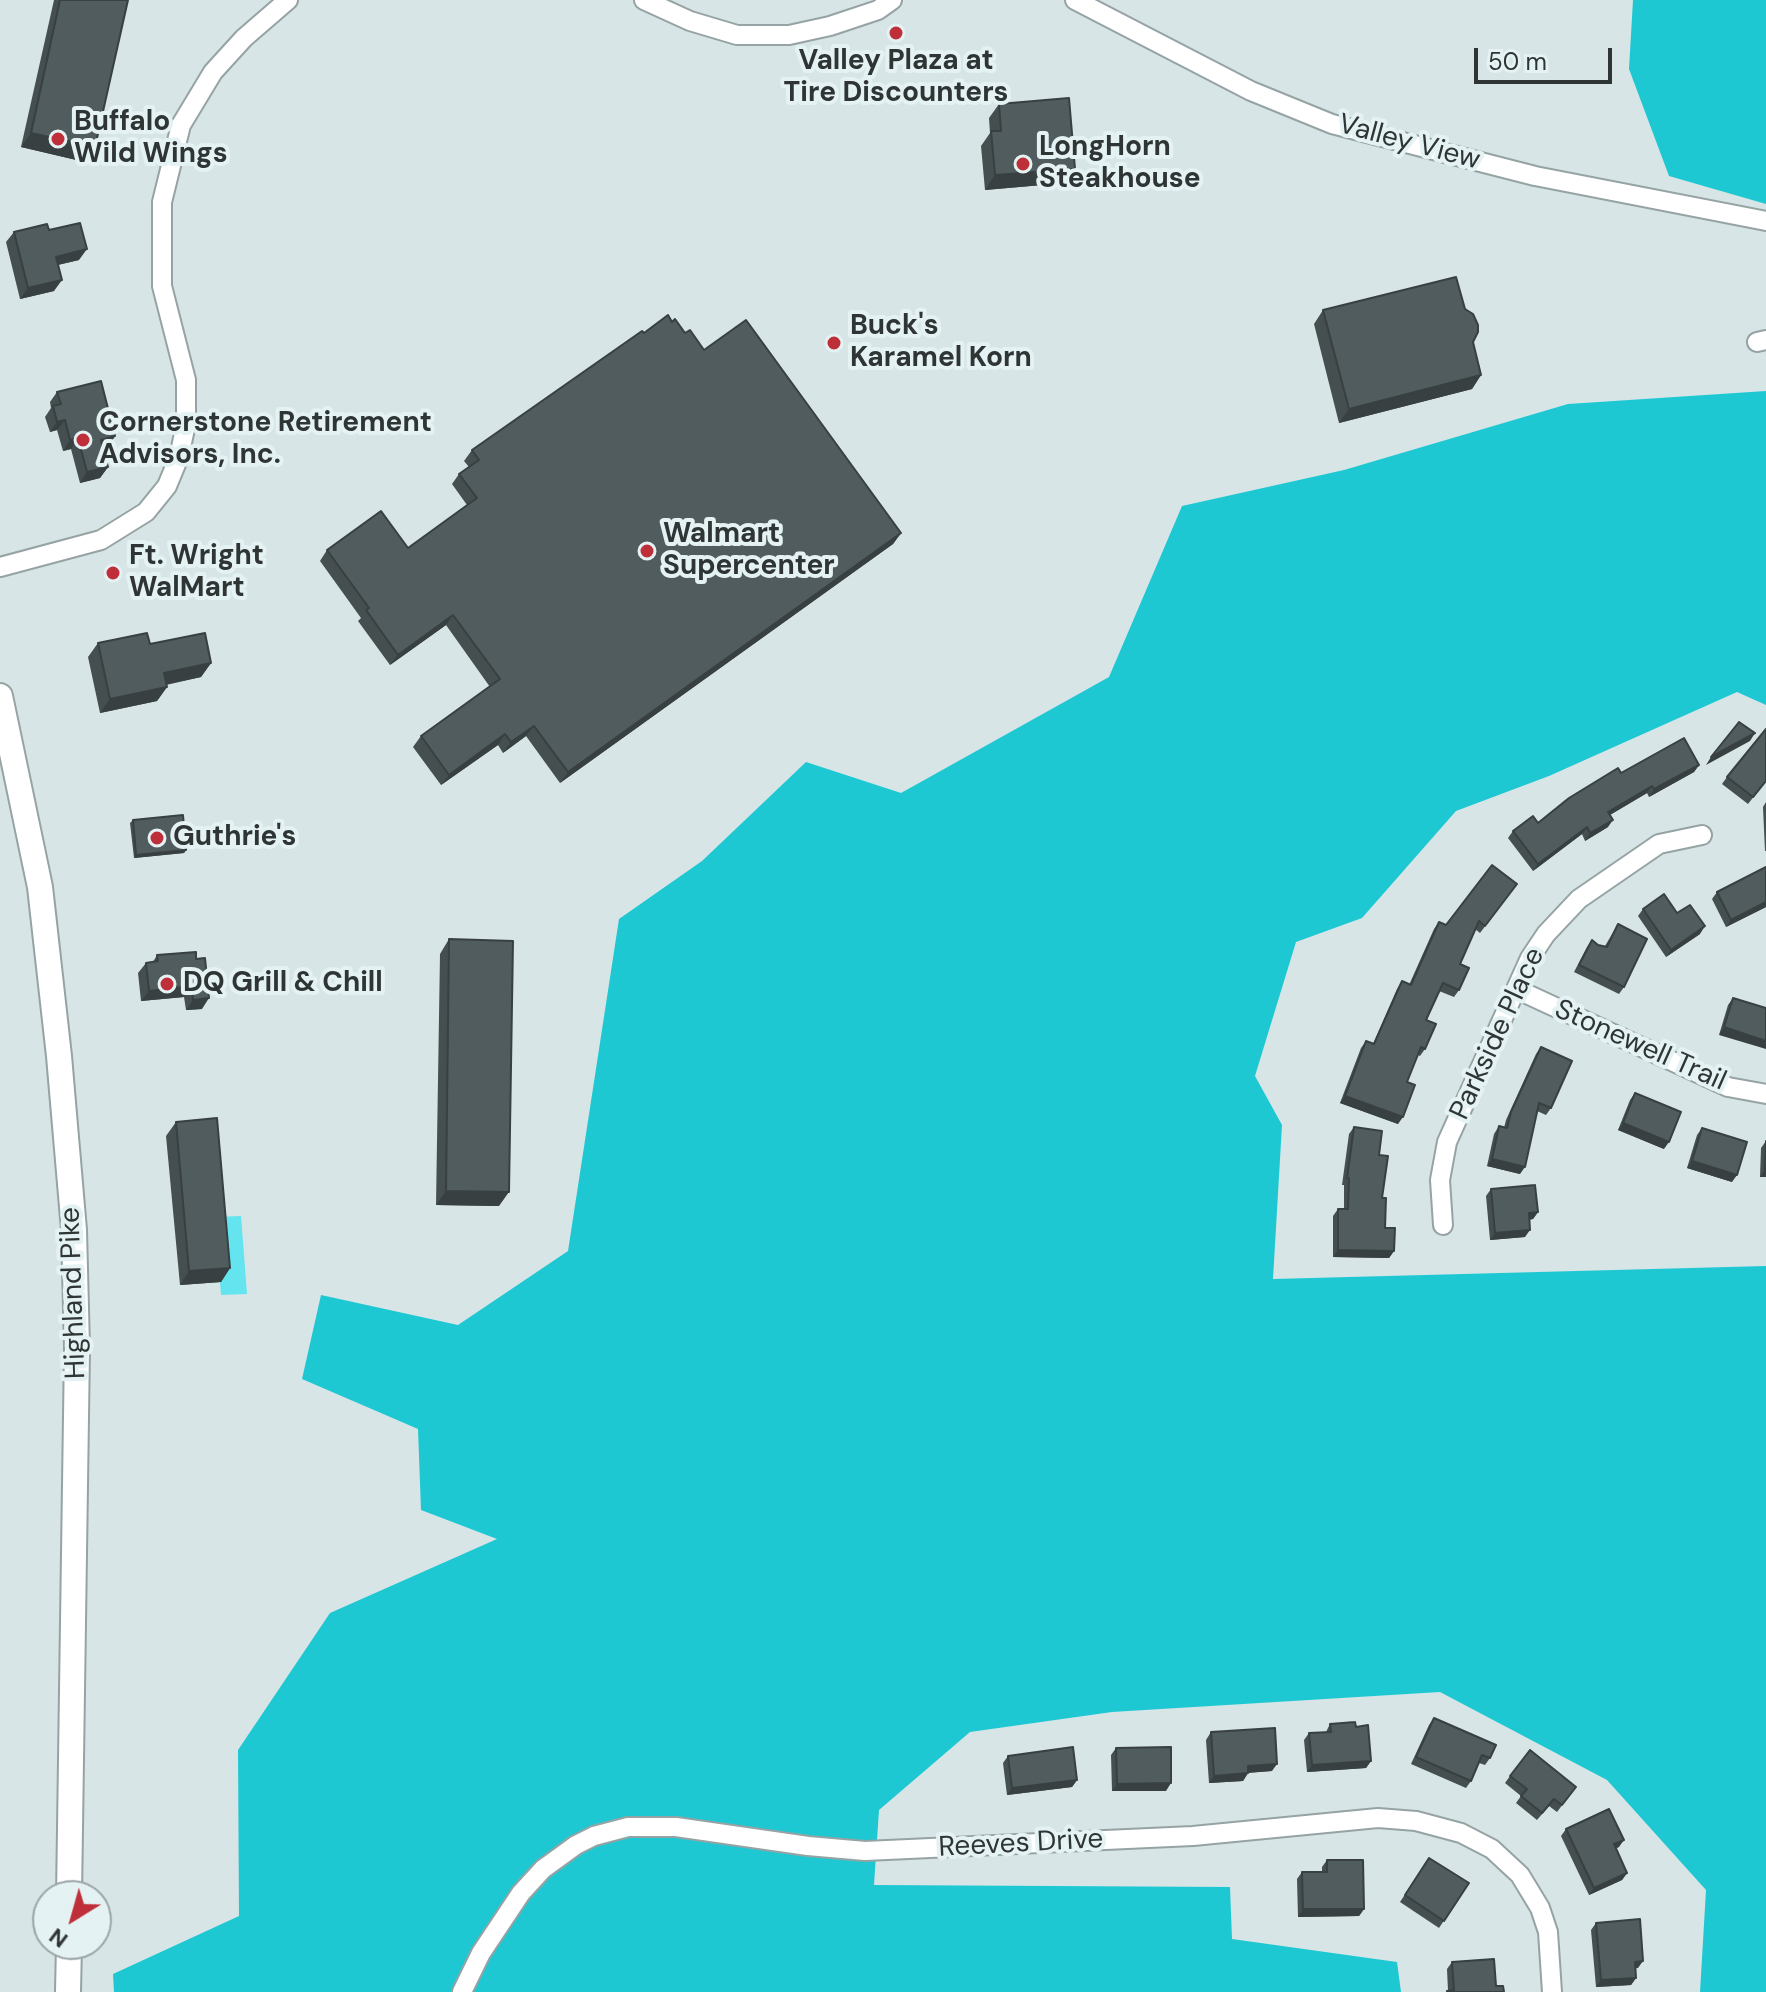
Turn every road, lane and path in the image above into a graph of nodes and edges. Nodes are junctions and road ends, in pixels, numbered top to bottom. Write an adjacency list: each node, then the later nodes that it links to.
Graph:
1 (288, 0): 6 (street)
2 (644, 0): 3 (street)
3 (892, 0)
4 (1075, 0): 5 (street, Valley View)
5 (1766, 221)
6 (0, 567)
7 (0, 696): 12 (main road, Highland Pike)
8 (1702, 835): 9 (street, Parkside Place)
9 (1516, 989): 10 (street, Stonewell Trail); 11 (street, Parkside Place)
10 (1766, 1094)
11 (1443, 1225)
12 (69, 1880)
13 (69, 1960): 14 (main road)
14 (68, 1992)
15 (462, 1992): 16 (street, Reeves Drive)
16 (1552, 1992)

